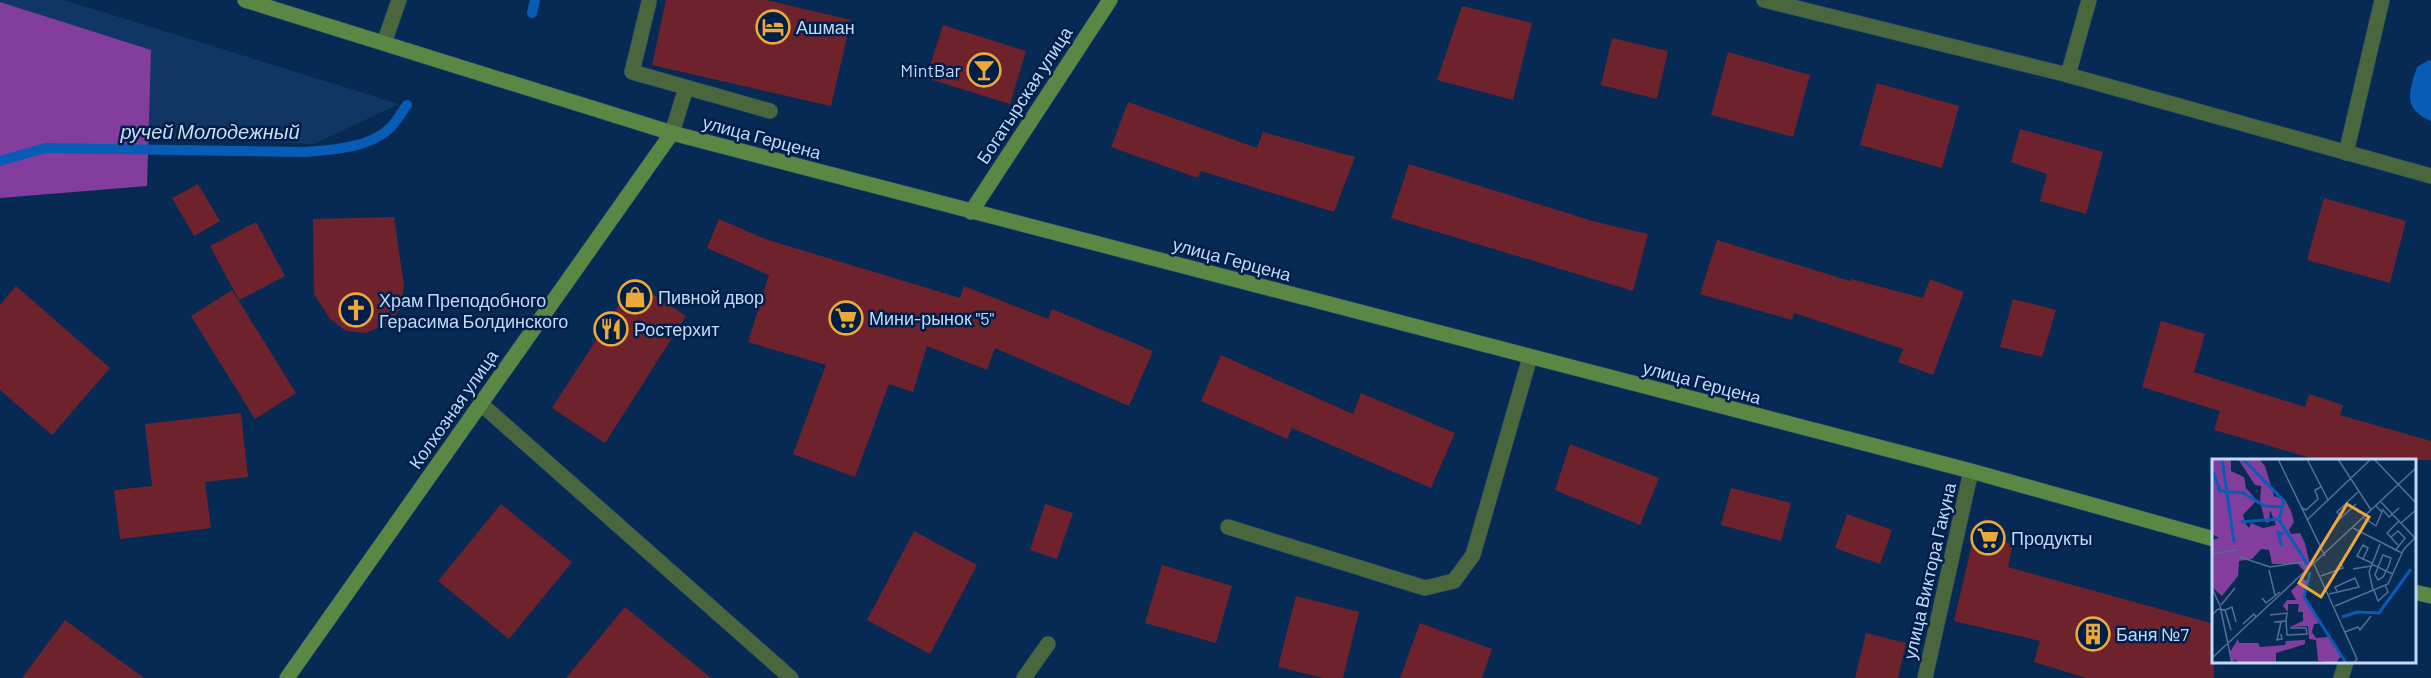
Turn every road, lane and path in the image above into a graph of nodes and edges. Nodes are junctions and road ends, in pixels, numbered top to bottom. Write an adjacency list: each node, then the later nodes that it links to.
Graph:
1 (246, 0): 8 (main road, улица Герцена)
2 (399, 0): 8 (street)
3 (1110, 0): 15 (main road, Богатырская улица)
4 (1764, 0): 9 (street)
5 (2089, 0): 9 (street)
6 (2382, 0): 13 (street)
7 (649, 2): 10 (street)
8 (384, 43): 12 (main road, улица Герцена)
9 (2068, 75): 13 (street)
10 (686, 88): 11 (street); 12 (street)
11 (770, 111)
12 (672, 133): 15 (main road, улица Герцена); 17 (main road, Колхозная улица)
13 (2346, 153): 14 (street)
14 (2431, 176)
15 (971, 212): 16 (main road, улица Герцена)
16 (1530, 357): 18 (main road, улица Герцена); 19 (street)
17 (481, 404): 25 (main road, Колхозная улица); 26 (street)
18 (1971, 471): 20 (main road, улица Герцена); 28 (street, улица Виктора Гакуна)
19 (1228, 527)
20 (2212, 538)
21 (2416, 592): 22 (main road)
22 (2431, 596)
23 (1048, 644): 27 (street)
24 (2346, 663): 29 (street)
25 (287, 678)
26 (791, 678)
27 (1024, 678)
28 (1925, 678)
29 (2342, 678)

